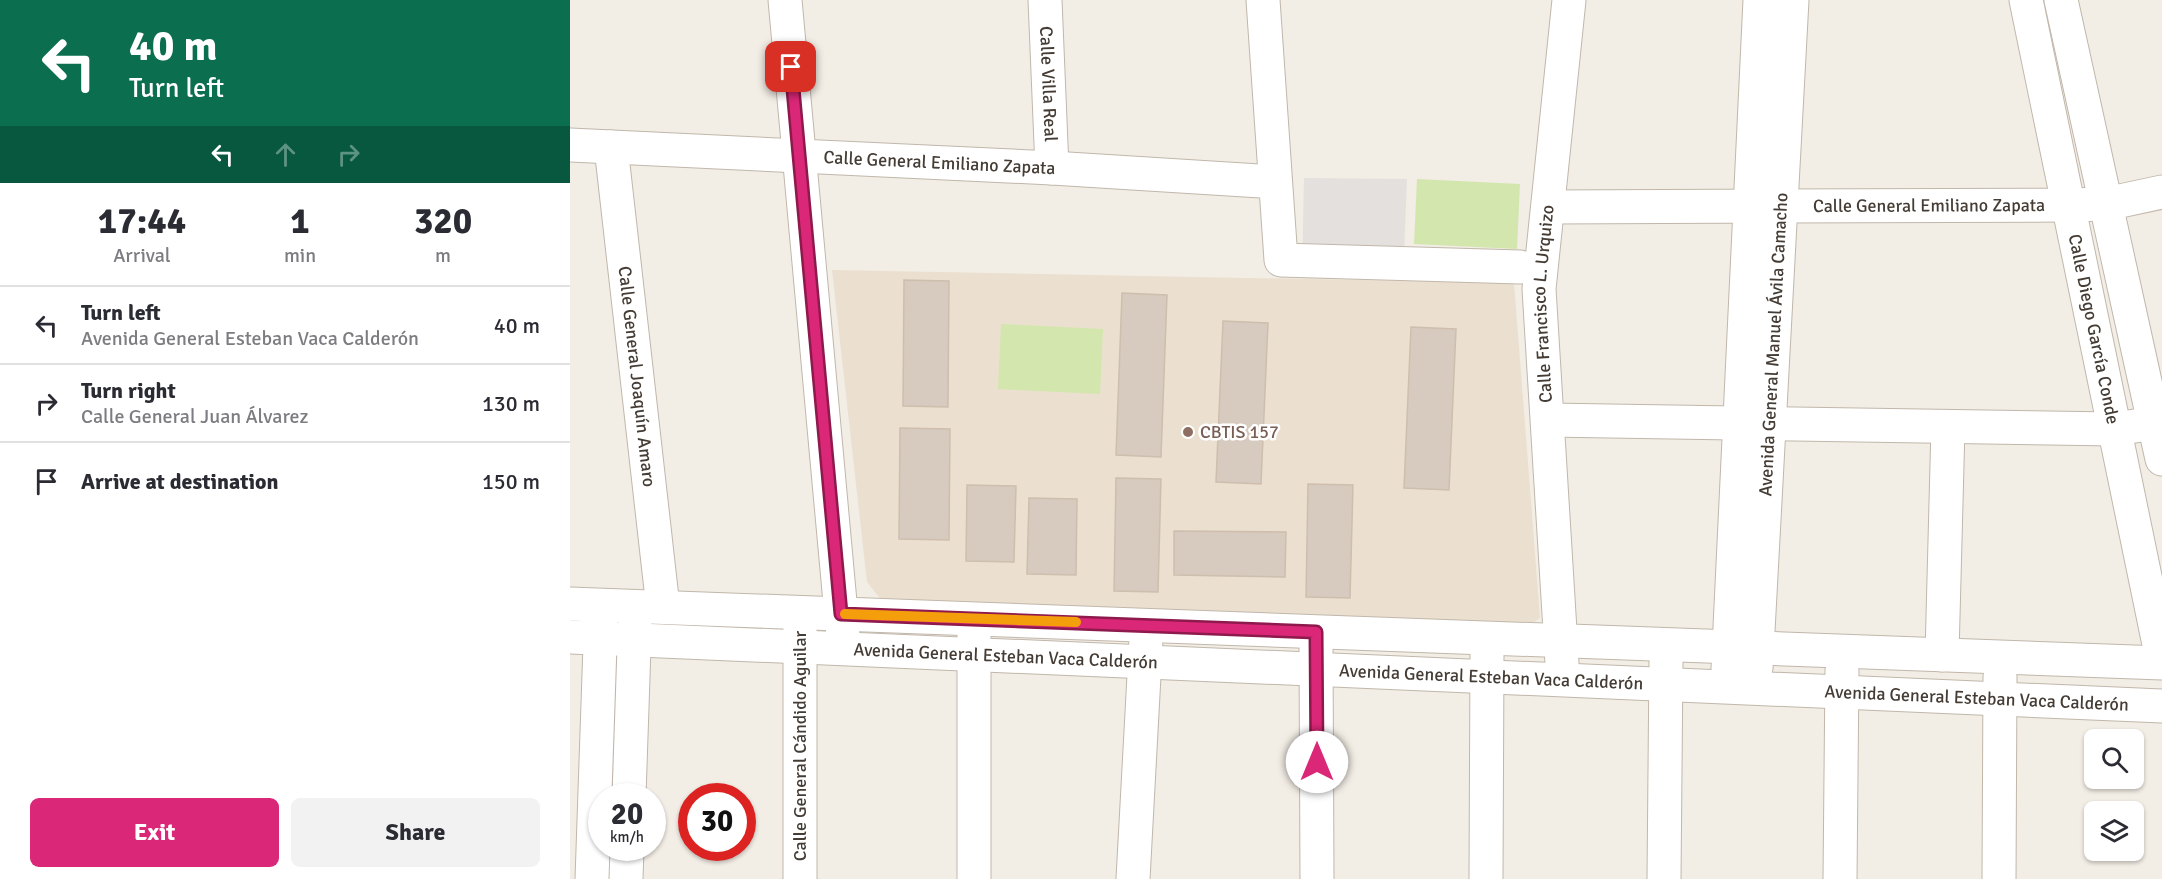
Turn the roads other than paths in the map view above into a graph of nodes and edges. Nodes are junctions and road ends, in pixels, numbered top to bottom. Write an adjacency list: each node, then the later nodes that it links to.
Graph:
1 (785, 0): 11 (street)
2 (1045, 0): 12 (street, Calle Villa Real)
3 (1263, 0): 13 (street)
4 (1569, 0): 17 (street, Calle Francisco L. Urquizo)
5 (1760, 0): 18 (street, Avenida General Manuel Ávila Camacho)
6 (1792, 0): 18 (street, Avenida General Manuel Ávila Camacho)
7 (2026, 0): 16 (street, Calle Diego García Conde)
8 (2061, 0): 15 (street)
9 (570, 145): 10 (street, Calle General Emiliano Zapata)
10 (611, 147): 11 (street, Calle General Emiliano Zapata); 27 (street, Calle General Joaquín Amaro)
11 (799, 156): 12 (street, Calle General Emiliano Zapata); 29 (street)
12 (1052, 168): 13 (street, Calle General Emiliano Zapata)
13 (1275, 182): 19 (street)
14 (2162, 192): 15 (street, Calle General Emiliano Zapata)
15 (2106, 204): 16 (street, Calle General Emiliano Zapata); 22 (street)
16 (2068, 206): 18 (street, Calle General Emiliano Zapata); 24 (street, Calle Diego García Conde)
17 (1549, 207): 18 (street, Calle General Emiliano Zapata); 20 (street, Calle Francisco L. Urquizo)
18 (1765, 208): 21 (street, Avenida General Manuel Ávila Camacho)
19 (1520, 267)
20 (1548, 420): 21 (street); 36 (street, Calle Francisco L. Urquizo)
21 (1754, 423): 23 (street); 39 (street, Avenida General Manuel Ávila Camacho)
22 (2158, 423): 24 (street); 25 (street)
23 (1948, 427): 24 (street); 43 (street)
24 (2114, 429): 45 (street, Calle Diego García Conde)
25 (2162, 459)
26 (586, 604): 27 (street, Avenida General Esteban Vaca Calderón); 33 (street)
27 (649, 606): 28 (street, Avenida General Esteban Vaca Calderón); 35 (street, Calle General Joaquín Amaro)
28 (801, 612): 29 (street, Avenida General Esteban Vaca Calderón); 38 (street, Calle General Cándido Aguilar)
29 (841, 614): 30 (street, Avenida General Esteban Vaca Calderón); 40 (street)
30 (974, 619): 31 (street, Avenida General Esteban Vaca Calderón); 42 (street)
31 (1146, 625): 32 (street, Avenida General Esteban Vaca Calderón); 46 (street)
32 (1316, 632): 34 (street, Avenida General Esteban Vaca Calderón); 47 (street)
33 (585, 637): 35 (street, Avenida General Esteban Vaca Calderón); 57 (street)
34 (1488, 638): 36 (street, Avenida General Esteban Vaca Calderón); 48 (street)
35 (635, 639): 38 (street, Avenida General Esteban Vaca Calderón); 55 (street, Calle General Joaquín Amaro)
36 (1562, 641): 37 (street, Avenida General Esteban Vaca Calderón); 49 (street, Calle Francisco L. Urquizo)
37 (1666, 645): 39 (street, Avenida General Esteban Vaca Calderón); 50 (street)
38 (800, 646): 40 (street, Avenida General Esteban Vaca Calderón); 59 (street, Calle General Cándido Aguilar)
39 (1743, 648): 41 (street, Avenida General Esteban Vaca Calderón); 51 (street, Avenida General Manuel Ávila Camacho)
40 (844, 649): 42 (street, Avenida General Esteban Vaca Calderón)
41 (1842, 651): 43 (street, Avenida General Esteban Vaca Calderón); 52 (street)
42 (975, 654): 46 (street, Avenida General Esteban Vaca Calderón); 60 (street)
43 (1942, 655): 44 (street, Avenida General Esteban Vaca Calderón)
44 (2000, 657): 45 (street, Avenida General Esteban Vaca Calderón); 53 (street)
45 (2162, 661)
46 (1144, 662): 47 (street, Avenida General Esteban Vaca Calderón); 61 (street)
47 (1316, 669): 48 (street, Avenida General Esteban Vaca Calderón); 62 (street)
48 (1487, 676): 49 (street, Avenida General Esteban Vaca Calderón); 63 (street)
49 (1562, 680): 50 (street, Avenida General Esteban Vaca Calderón)
50 (1665, 684): 51 (street, Avenida General Esteban Vaca Calderón); 64 (street)
51 (1741, 688): 52 (street, Avenida General Esteban Vaca Calderón)
52 (1842, 692): 53 (street, Avenida General Esteban Vaca Calderón); 65 (street)
53 (2000, 699): 54 (street, Avenida General Esteban Vaca Calderón); 66 (street)
54 (2162, 706)
55 (629, 783)
56 (627, 861): 58 (street)
57 (592, 879)
58 (626, 879)
59 (800, 879)
60 (974, 879)
61 (1133, 879)
62 (1317, 879)
63 (1486, 879)
64 (1664, 879)
65 (1840, 879)
66 (1999, 879)

